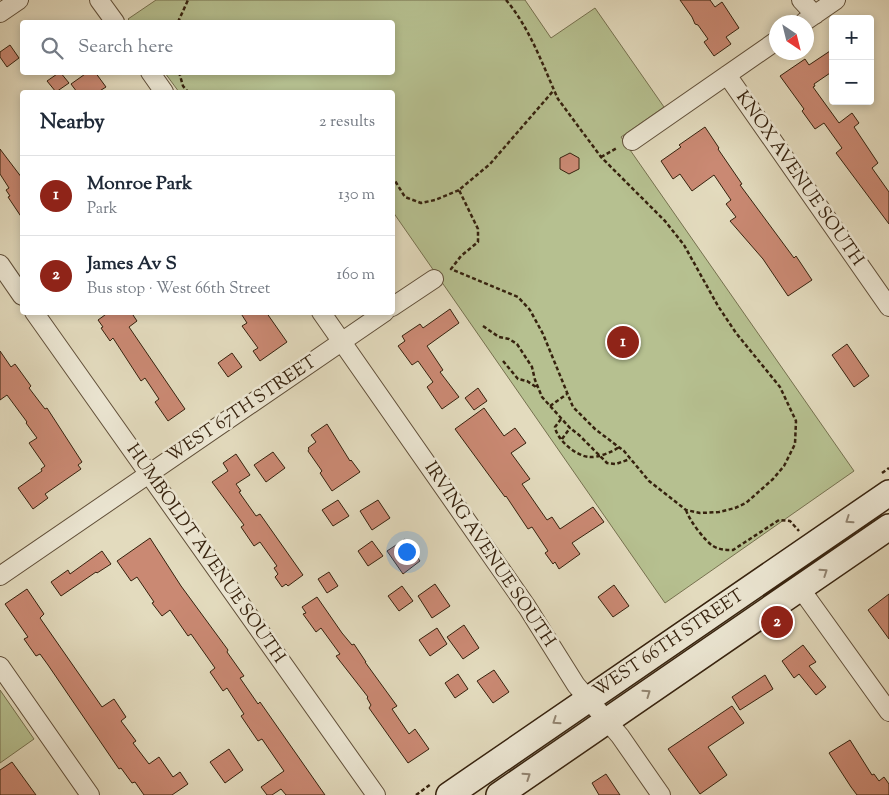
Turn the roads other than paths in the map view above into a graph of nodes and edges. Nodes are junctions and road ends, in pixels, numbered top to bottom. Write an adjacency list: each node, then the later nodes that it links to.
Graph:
1 (19, 0): 5 (street)
2 (99, 0): 8 (street)
3 (801, 0): 6 (street)
4 (836, 0): 7 (street)
5 (0, 13)
6 (807, 15)
7 (814, 15)
8 (114, 20)
9 (769, 46): 11 (street)
10 (152, 75): 12 (street)
11 (727, 75): 13 (street); 18 (street, KNOX AVENUE SOUTH)
12 (163, 90)
13 (632, 141)
14 (0, 264): 16 (street)
15 (434, 279): 17 (street)
16 (20, 293)
17 (395, 305)
18 (889, 307)
19 (36, 315): 23 (street, HUMBOLDT AVENUE SOUTH)
20 (323, 315): 22 (street, IRVING AVENUE SOUTH)
21 (381, 315): 22 (street, WEST 67TH STREET)
22 (342, 342): 23 (street, WEST 67TH STREET); 29 (street, IRVING AVENUE SOUTH)
23 (148, 474): 26 (street, WEST 67TH STREET); 33 (street, HUMBOLDT AVENUE SOUTH)
24 (889, 493): 29 (main road, WEST 66TH STREET, one-way to 29)
25 (889, 527): 27 (main road, WEST 66TH STREET, one-way to 25)
26 (0, 576)
27 (800, 588): 30 (street); 31 (main road, WEST 66TH STREET, one-way to 27)
28 (0, 666): 32 (street)
29 (588, 699): 31 (street, IRVING AVENUE SOUTH); 34 (main road, WEST 66TH STREET, one-way to 34)
30 (889, 712)
31 (607, 721): 35 (main road, WEST 66TH STREET, one-way to 31); 36 (street, IRVING AVENUE SOUTH)
32 (90, 795)
33 (376, 795)
34 (449, 795)
35 (499, 795)
36 (661, 795)

